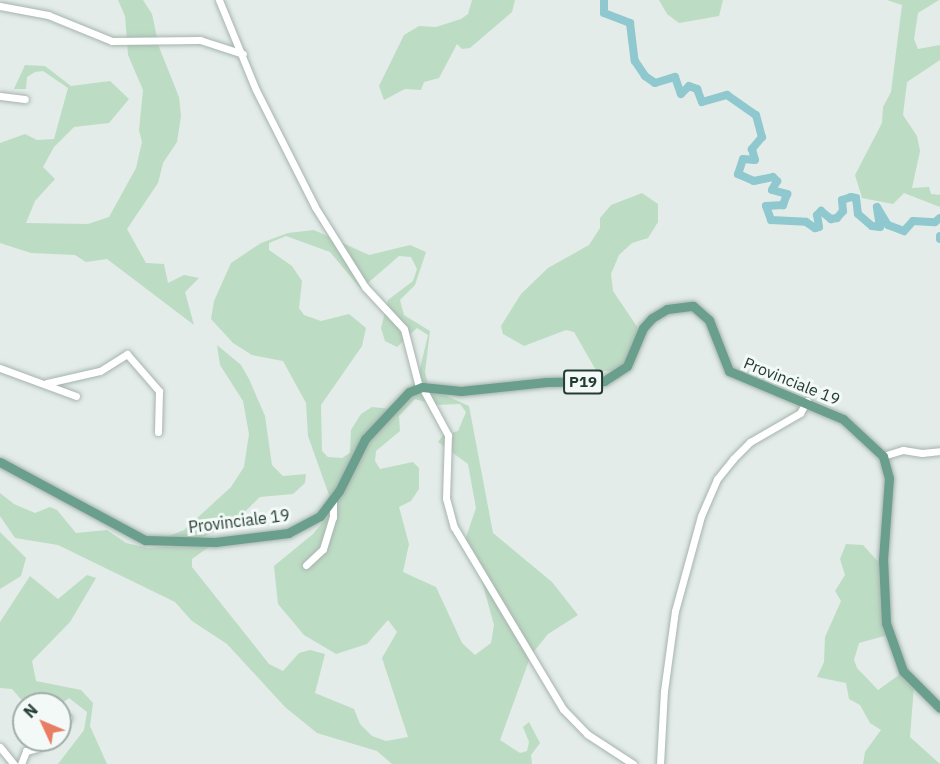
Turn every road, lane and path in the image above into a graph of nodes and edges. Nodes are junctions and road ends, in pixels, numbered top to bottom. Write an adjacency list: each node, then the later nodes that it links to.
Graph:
1 (219, 0): 3 (street)
2 (0, 6): 3 (street)
3 (243, 54): 8 (street)
4 (0, 96): 5 (street)
5 (25, 99)
6 (0, 368): 7 (street)
7 (47, 383): 9 (street); 11 (street)
8 (421, 387): 10 (main road, Provinciale 19 / P19); 15 (main road, Provinciale 19); 20 (street)
9 (76, 396)
10 (807, 401): 13 (main road, Provinciale 19 / P19); 21 (street)
11 (158, 432)
12 (940, 451): 13 (street)
13 (883, 456): 17 (main road)
14 (0, 462): 15 (main road, Provinciale 19)
15 (333, 499): 16 (street)
16 (306, 565)
17 (940, 708)
18 (0, 747): 19 (street)
19 (14, 764)
20 (633, 764)
21 (660, 764)

